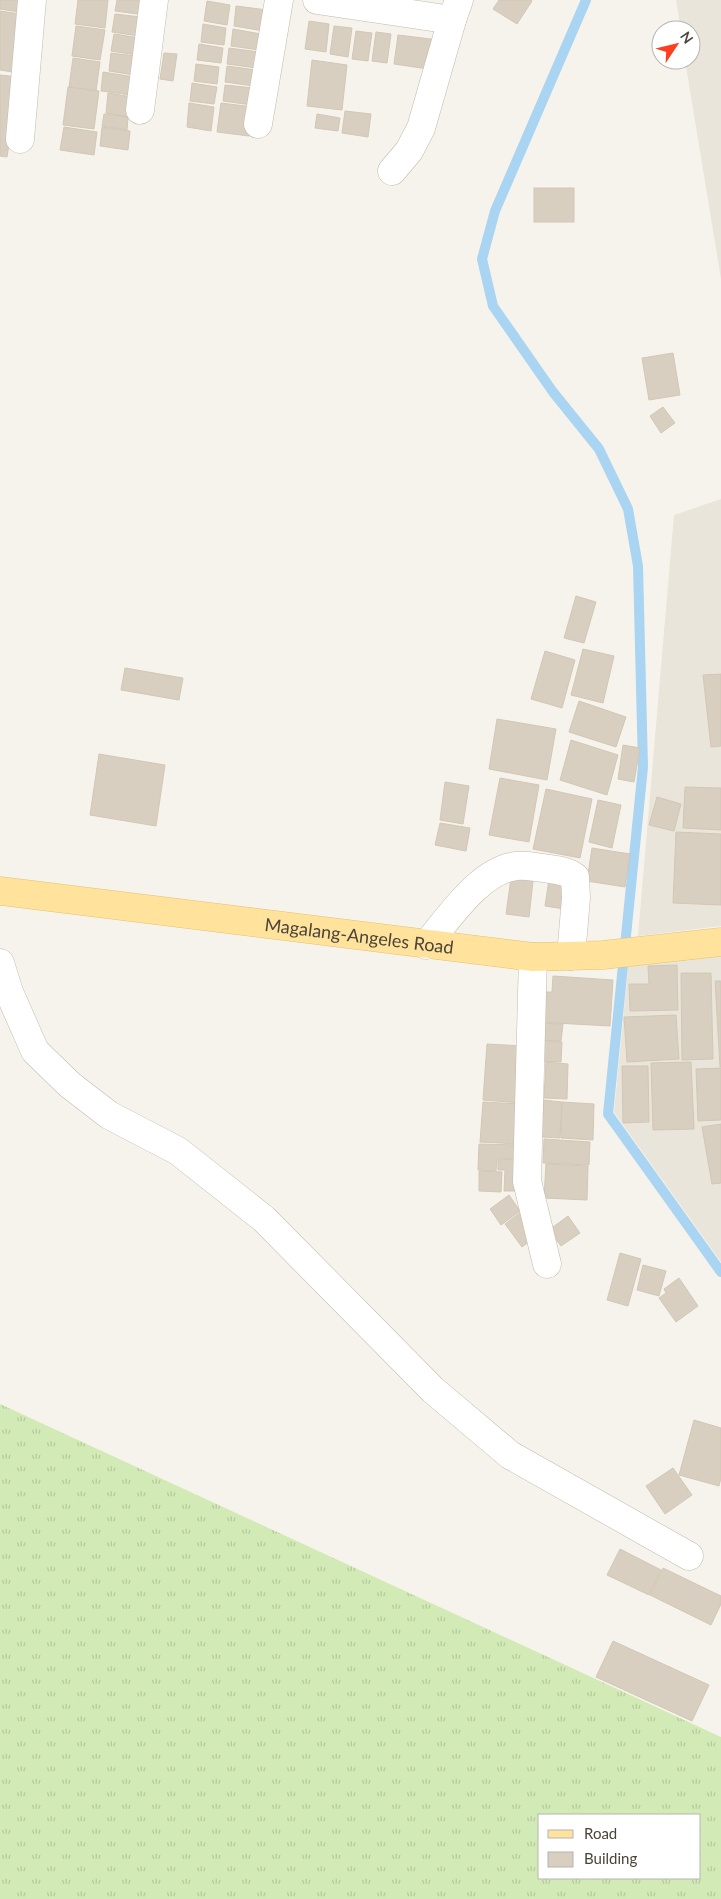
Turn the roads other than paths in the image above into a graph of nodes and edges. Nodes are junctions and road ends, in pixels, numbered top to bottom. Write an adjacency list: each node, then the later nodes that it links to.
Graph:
1 (32, 0): 8 (street)
2 (154, 0): 6 (street)
3 (278, 0): 7 (street)
4 (317, 0): 5 (street)
5 (456, 10): 9 (street)
6 (140, 110)
7 (258, 124)
8 (20, 138)
9 (392, 170)
10 (0, 891): 12 (main road, Magalang-Angeles Road)
11 (721, 942): 13 (main road, Magalang-Angeles Road)
12 (426, 945): 13 (street); 14 (main road, Magalang-Angeles Road)
13 (571, 956): 14 (main road, Magalang-Angeles Road)
14 (532, 957): 16 (street)
15 (0, 963): 17 (street)
16 (547, 1264)
17 (689, 1556)

